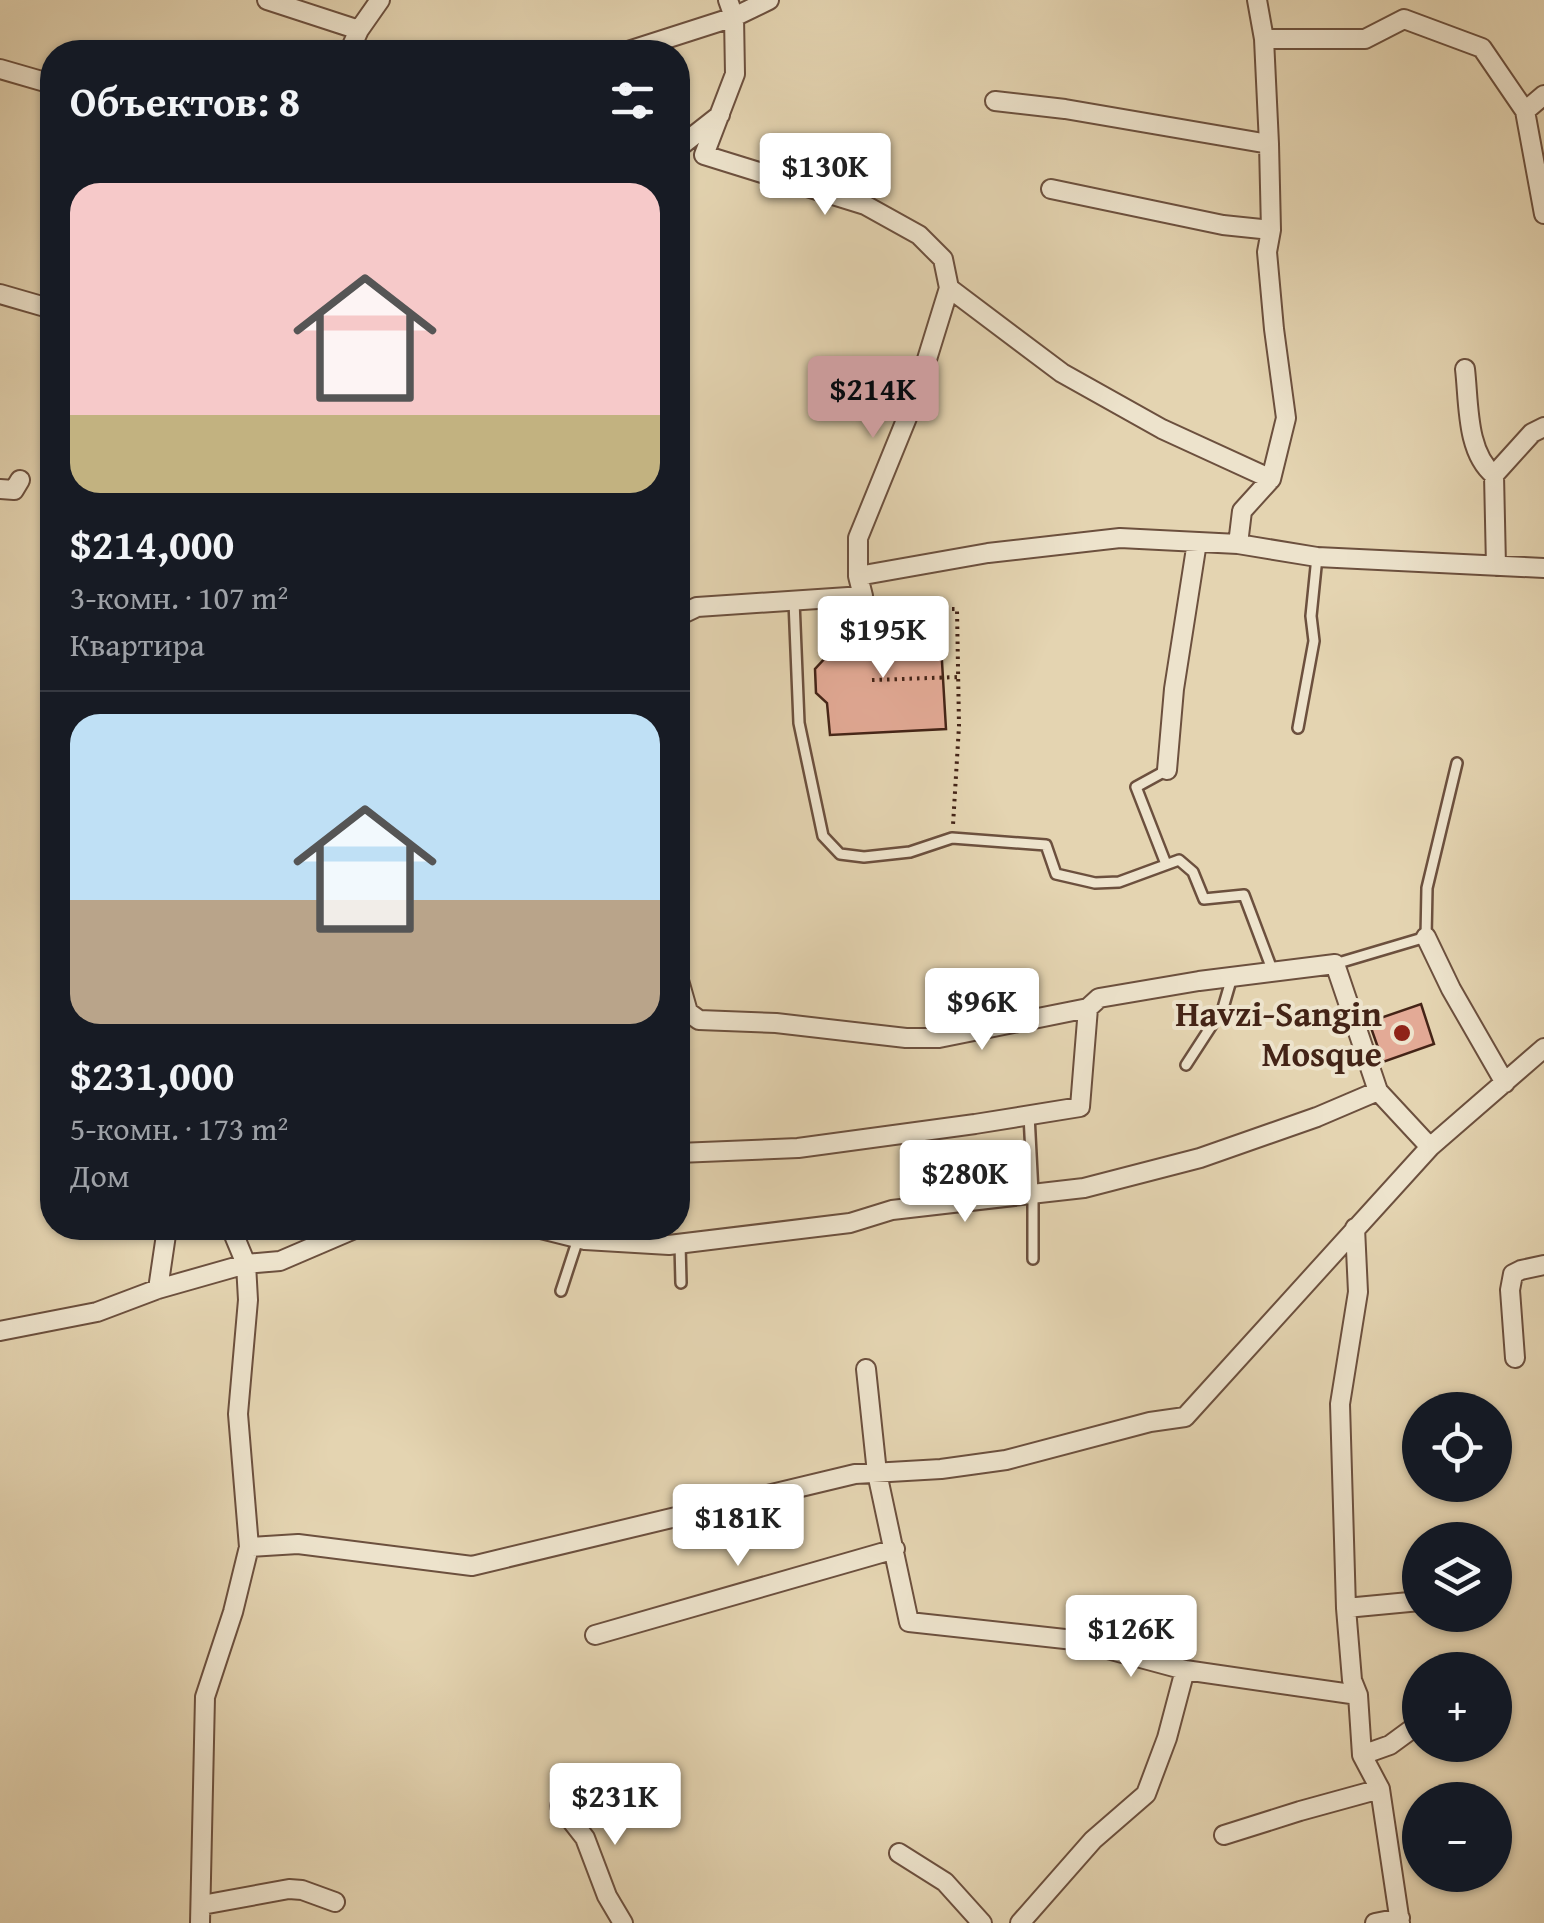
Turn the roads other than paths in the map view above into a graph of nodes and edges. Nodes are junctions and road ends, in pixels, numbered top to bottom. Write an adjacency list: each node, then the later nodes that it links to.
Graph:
1 (266, 0): 6 (street)
2 (380, 0): 6 (street)
3 (770, 0): 5 (street)
4 (1257, 0): 7 (street)
5 (731, 8): 9 (street); 15 (street)
6 (359, 30): 8 (street)
7 (1264, 38): 14 (street); 17 (street)
8 (354, 40)
9 (654, 40)
10 (0, 69): 11 (street)
11 (40, 81)
12 (1544, 95): 14 (street)
13 (995, 100): 17 (street)
14 (1525, 112): 19 (street)
15 (720, 114): 16 (street); 21 (street)
16 (690, 138)
17 (1270, 144): 20 (street)
18 (1050, 189): 20 (street)
19 (1544, 214)
20 (1271, 230): 27 (street)
21 (949, 288): 27 (street); 35 (street)
22 (0, 294): 23 (street)
23 (40, 306)
24 (1465, 369): 26 (street)
25 (1544, 428): 26 (street)
26 (1494, 475): 33 (street)
27 (1272, 479): 31 (street)
28 (20, 480): 29 (street)
29 (0, 490)
30 (1198, 542): 31 (street); 35 (street); 40 (street)
31 (1238, 544): 32 (street)
32 (1317, 557): 33 (street); 38 (lane)
33 (1496, 566): 34 (street)
34 (1544, 568)
35 (858, 576): 36 (street)
36 (794, 601): 37 (street); 41 (lane)
37 (690, 610)
38 (1298, 728)
39 (1458, 763): 42 (lane)
40 (1166, 770): 41 (lane)
41 (1166, 864): 44 (lane)
42 (1426, 937): 43 (lane); 50 (street)
43 (1335, 964): 44 (street); 51 (street)
44 (1273, 972): 45 (street)
45 (1232, 977): 46 (street); 49 (lane)
46 (1088, 1008): 47 (street); 52 (street)
47 (690, 1013)
48 (1544, 1048): 50 (street)
49 (1186, 1066)
50 (1505, 1082): 53 (street)
51 (1378, 1091): 53 (street); 55 (street)
52 (1029, 1115): 54 (street); 55 (lane)
53 (1430, 1147): 56 (street)
54 (690, 1152)
55 (1033, 1194): 62 (street); 63 (lane)
56 (1355, 1228): 72 (street); 76 (street)
57 (165, 1240): 67 (street)
58 (236, 1240): 64 (street)
59 (329, 1240): 64 (street)
60 (578, 1240): 68 (lane)
61 (593, 1240): 62 (street)
62 (680, 1244): 66 (lane)
63 (1033, 1259)
64 (246, 1264): 67 (street); 73 (street)
65 (1544, 1265): 70 (street)
66 (681, 1283)
67 (158, 1288): 69 (street)
68 (561, 1291)
69 (0, 1331)
70 (1514, 1358)
71 (866, 1369): 72 (street)
72 (876, 1473): 73 (street); 74 (street)
73 (249, 1547): 87 (street)
74 (895, 1549): 77 (street); 78 (street)
75 (1402, 1603): 76 (street)
76 (1346, 1608): 79 (street)
77 (595, 1635)
78 (1185, 1670): 79 (street); 91 (street)
79 (1358, 1695): 81 (street)
80 (1402, 1736): 81 (street)
81 (1362, 1755): 82 (street)
82 (1380, 1789): 84 (street); 88 (street)
83 (560, 1806): 89 (street)
84 (1224, 1835)
85 (899, 1852): 90 (street)
86 (335, 1902): 87 (street)
87 (201, 1914)
88 (1400, 1920): 92 (street)
89 (623, 1923)
90 (982, 1923)
91 (1020, 1923)
92 (1375, 1923)

